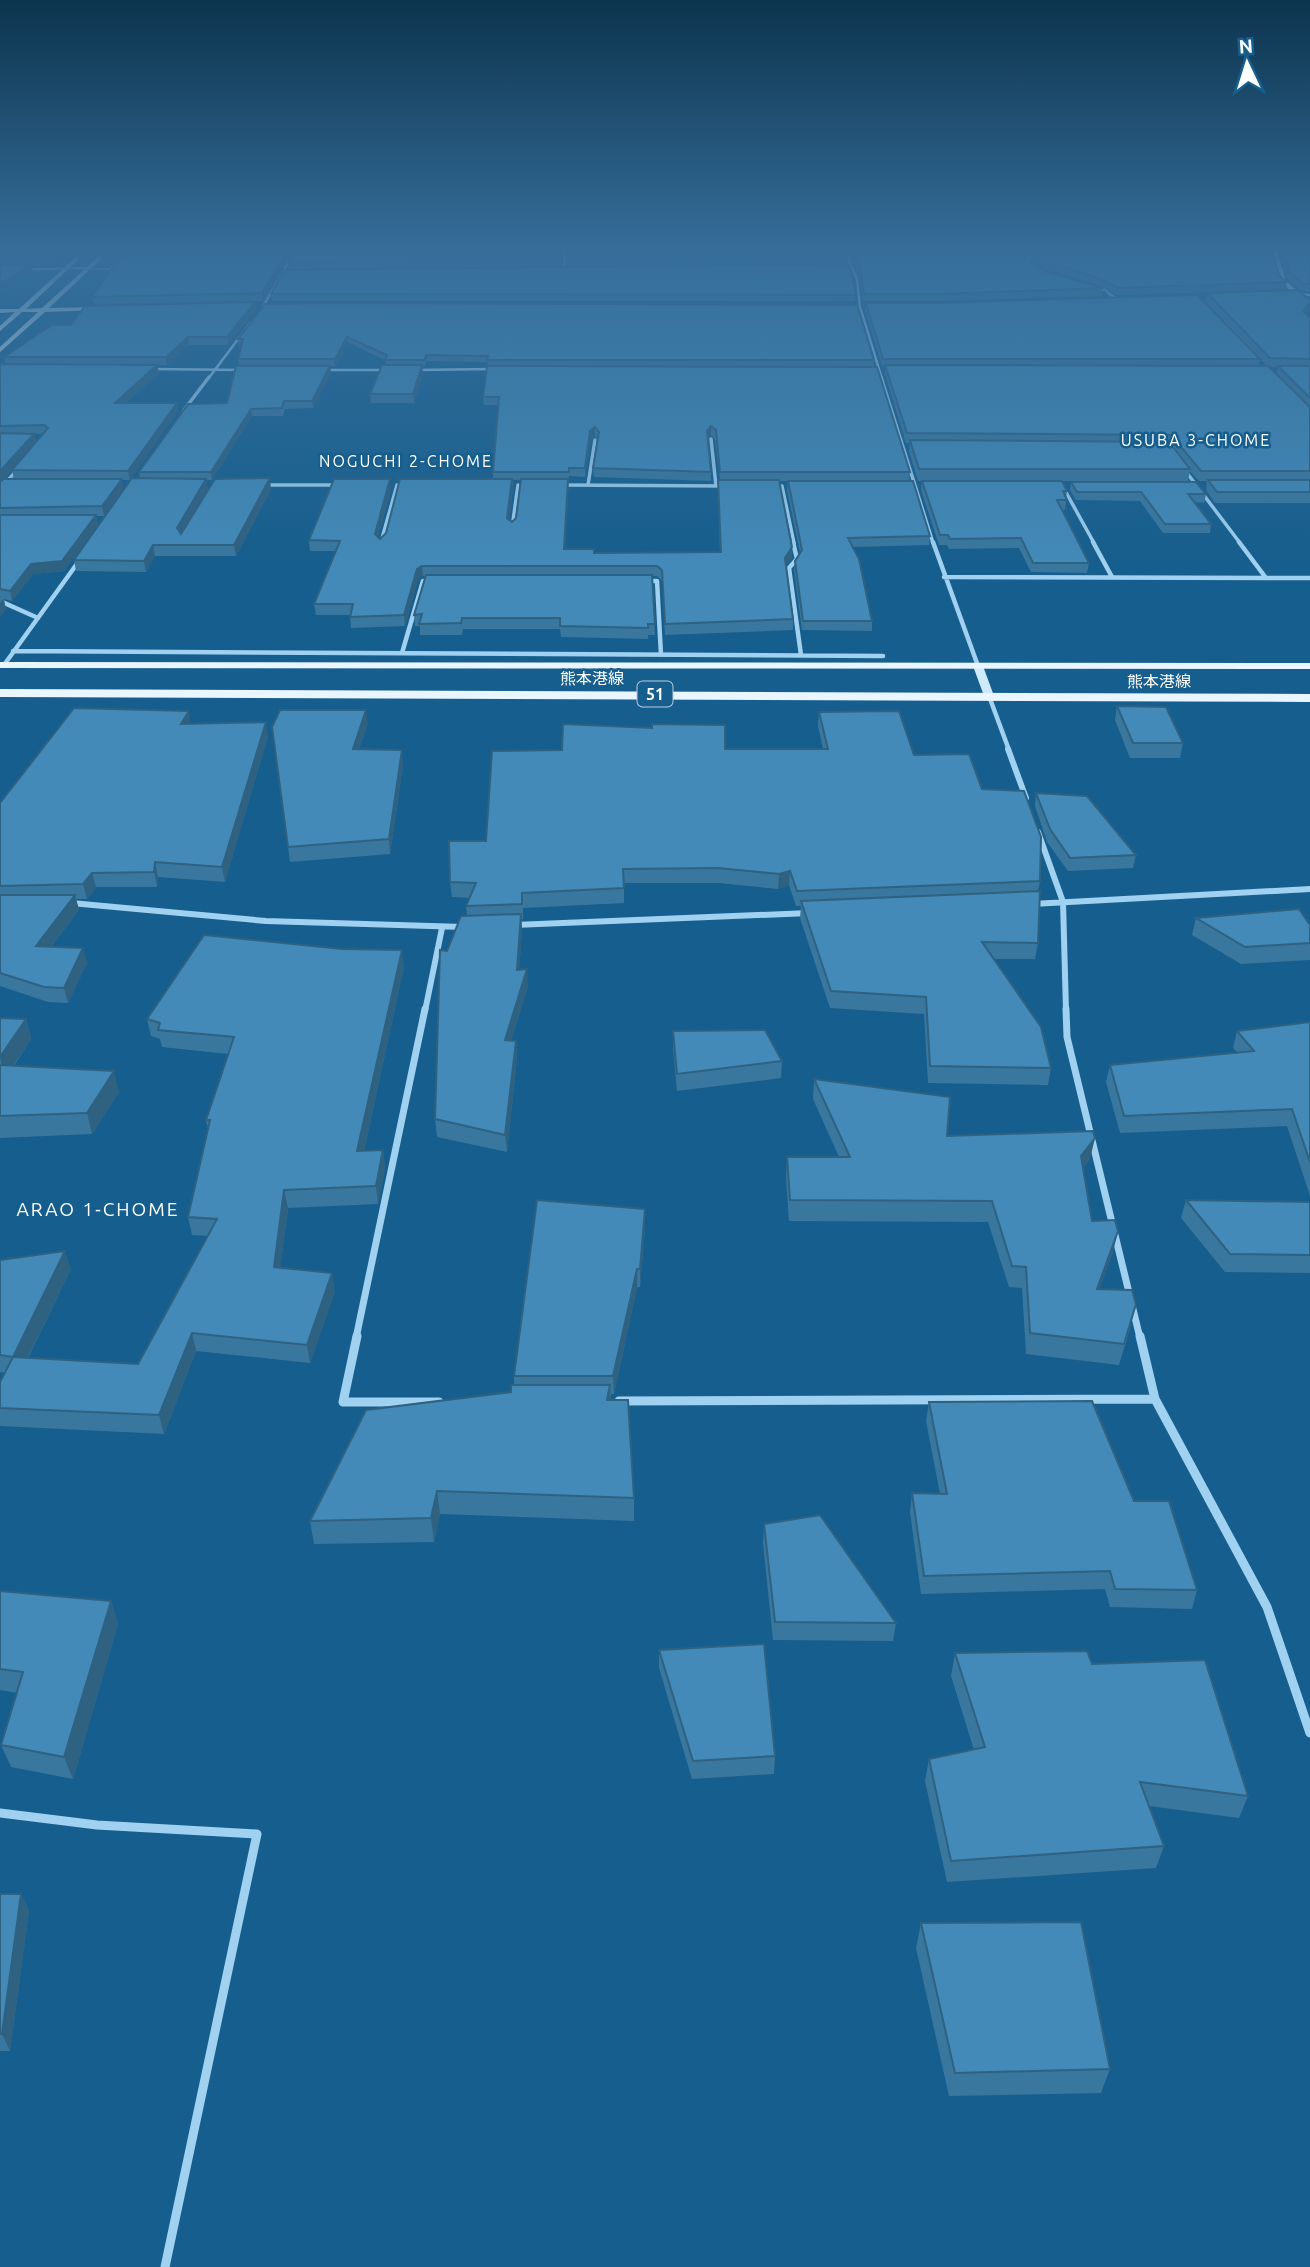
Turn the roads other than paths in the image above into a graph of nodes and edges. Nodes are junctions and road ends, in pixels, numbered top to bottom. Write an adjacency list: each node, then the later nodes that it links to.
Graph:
1 (227, 353): 9 (street)
2 (874, 353): 7 (street)
3 (146, 369): 9 (street)
4 (393, 369): 11 (street)
5 (407, 369): 6 (street)
6 (504, 369)
7 (879, 369): 8 (street); 15 (street)
8 (892, 369)
9 (213, 370): 10 (street); 12 (street)
10 (255, 370)
11 (310, 370)
12 (183, 412)
13 (711, 439): 31 (street)
14 (595, 440): 29 (street)
15 (902, 447): 16 (street); 37 (street)
16 (916, 447)
17 (21, 466): 30 (street)
18 (1182, 468): 42 (street)
19 (17, 484): 30 (street)
20 (254, 485): 21 (street)
21 (345, 485)
22 (384, 485): 23 (street)
23 (397, 485): 24 (street); 45 (street)
24 (411, 485)
25 (505, 485): 26 (street)
26 (518, 485): 27 (street); 44 (street)
27 (530, 485)
28 (553, 485): 29 (street)
29 (588, 485): 31 (street)
30 (2, 486)
31 (716, 486): 32 (street)
32 (729, 486)
33 (769, 486): 34 (street)
34 (782, 486): 35 (street); 58 (street)
35 (796, 486)
36 (904, 486): 37 (street)
37 (917, 486): 47 (street)
38 (1050, 486): 39 (street)
39 (1063, 486): 40 (street); 48 (street)
40 (1076, 486)
41 (1182, 486): 42 (street)
42 (1195, 486): 43 (street); 49 (street)
43 (1208, 486)
44 (512, 528)
45 (381, 545)
46 (85, 552): 54 (street)
47 (944, 577): 48 (street); 61 (street)
48 (1112, 577): 49 (street)
49 (1266, 578): 50 (street)
50 (1310, 578)
51 (436, 581): 56 (street)
52 (644, 581): 57 (street)
53 (0, 601): 54 (street)
54 (38, 618): 55 (street)
55 (13, 651): 56 (street); 60 (street)
56 (402, 653): 57 (street)
57 (661, 655): 58 (street)
58 (801, 655): 59 (street)
59 (883, 656)
60 (2, 665): 61 (main road, 熊本港線 / 51)
61 (978, 666): 62 (main road, 熊本港線 / 51); 64 (main road)
62 (1310, 666)
63 (0, 693): 64 (main road, 熊本港線 / 51)
64 (989, 696): 65 (main road, 熊本港線 / 51); 66 (street)
65 (1310, 698)
66 (1031, 812)
67 (1035, 825): 69 (street)
68 (1310, 889): 69 (street)
69 (1063, 902): 71 (street); 76 (street)
70 (68, 903): 75 (street)
71 (1022, 904)
72 (815, 913): 73 (street)
73 (511, 925)
74 (470, 927): 75 (street)
75 (442, 928): 78 (street)
76 (1155, 1399): 77 (street); 79 (street)
77 (604, 1401)
78 (453, 1402)
79 (1310, 1733)
80 (0, 1813): 81 (lane)
81 (165, 2267)

